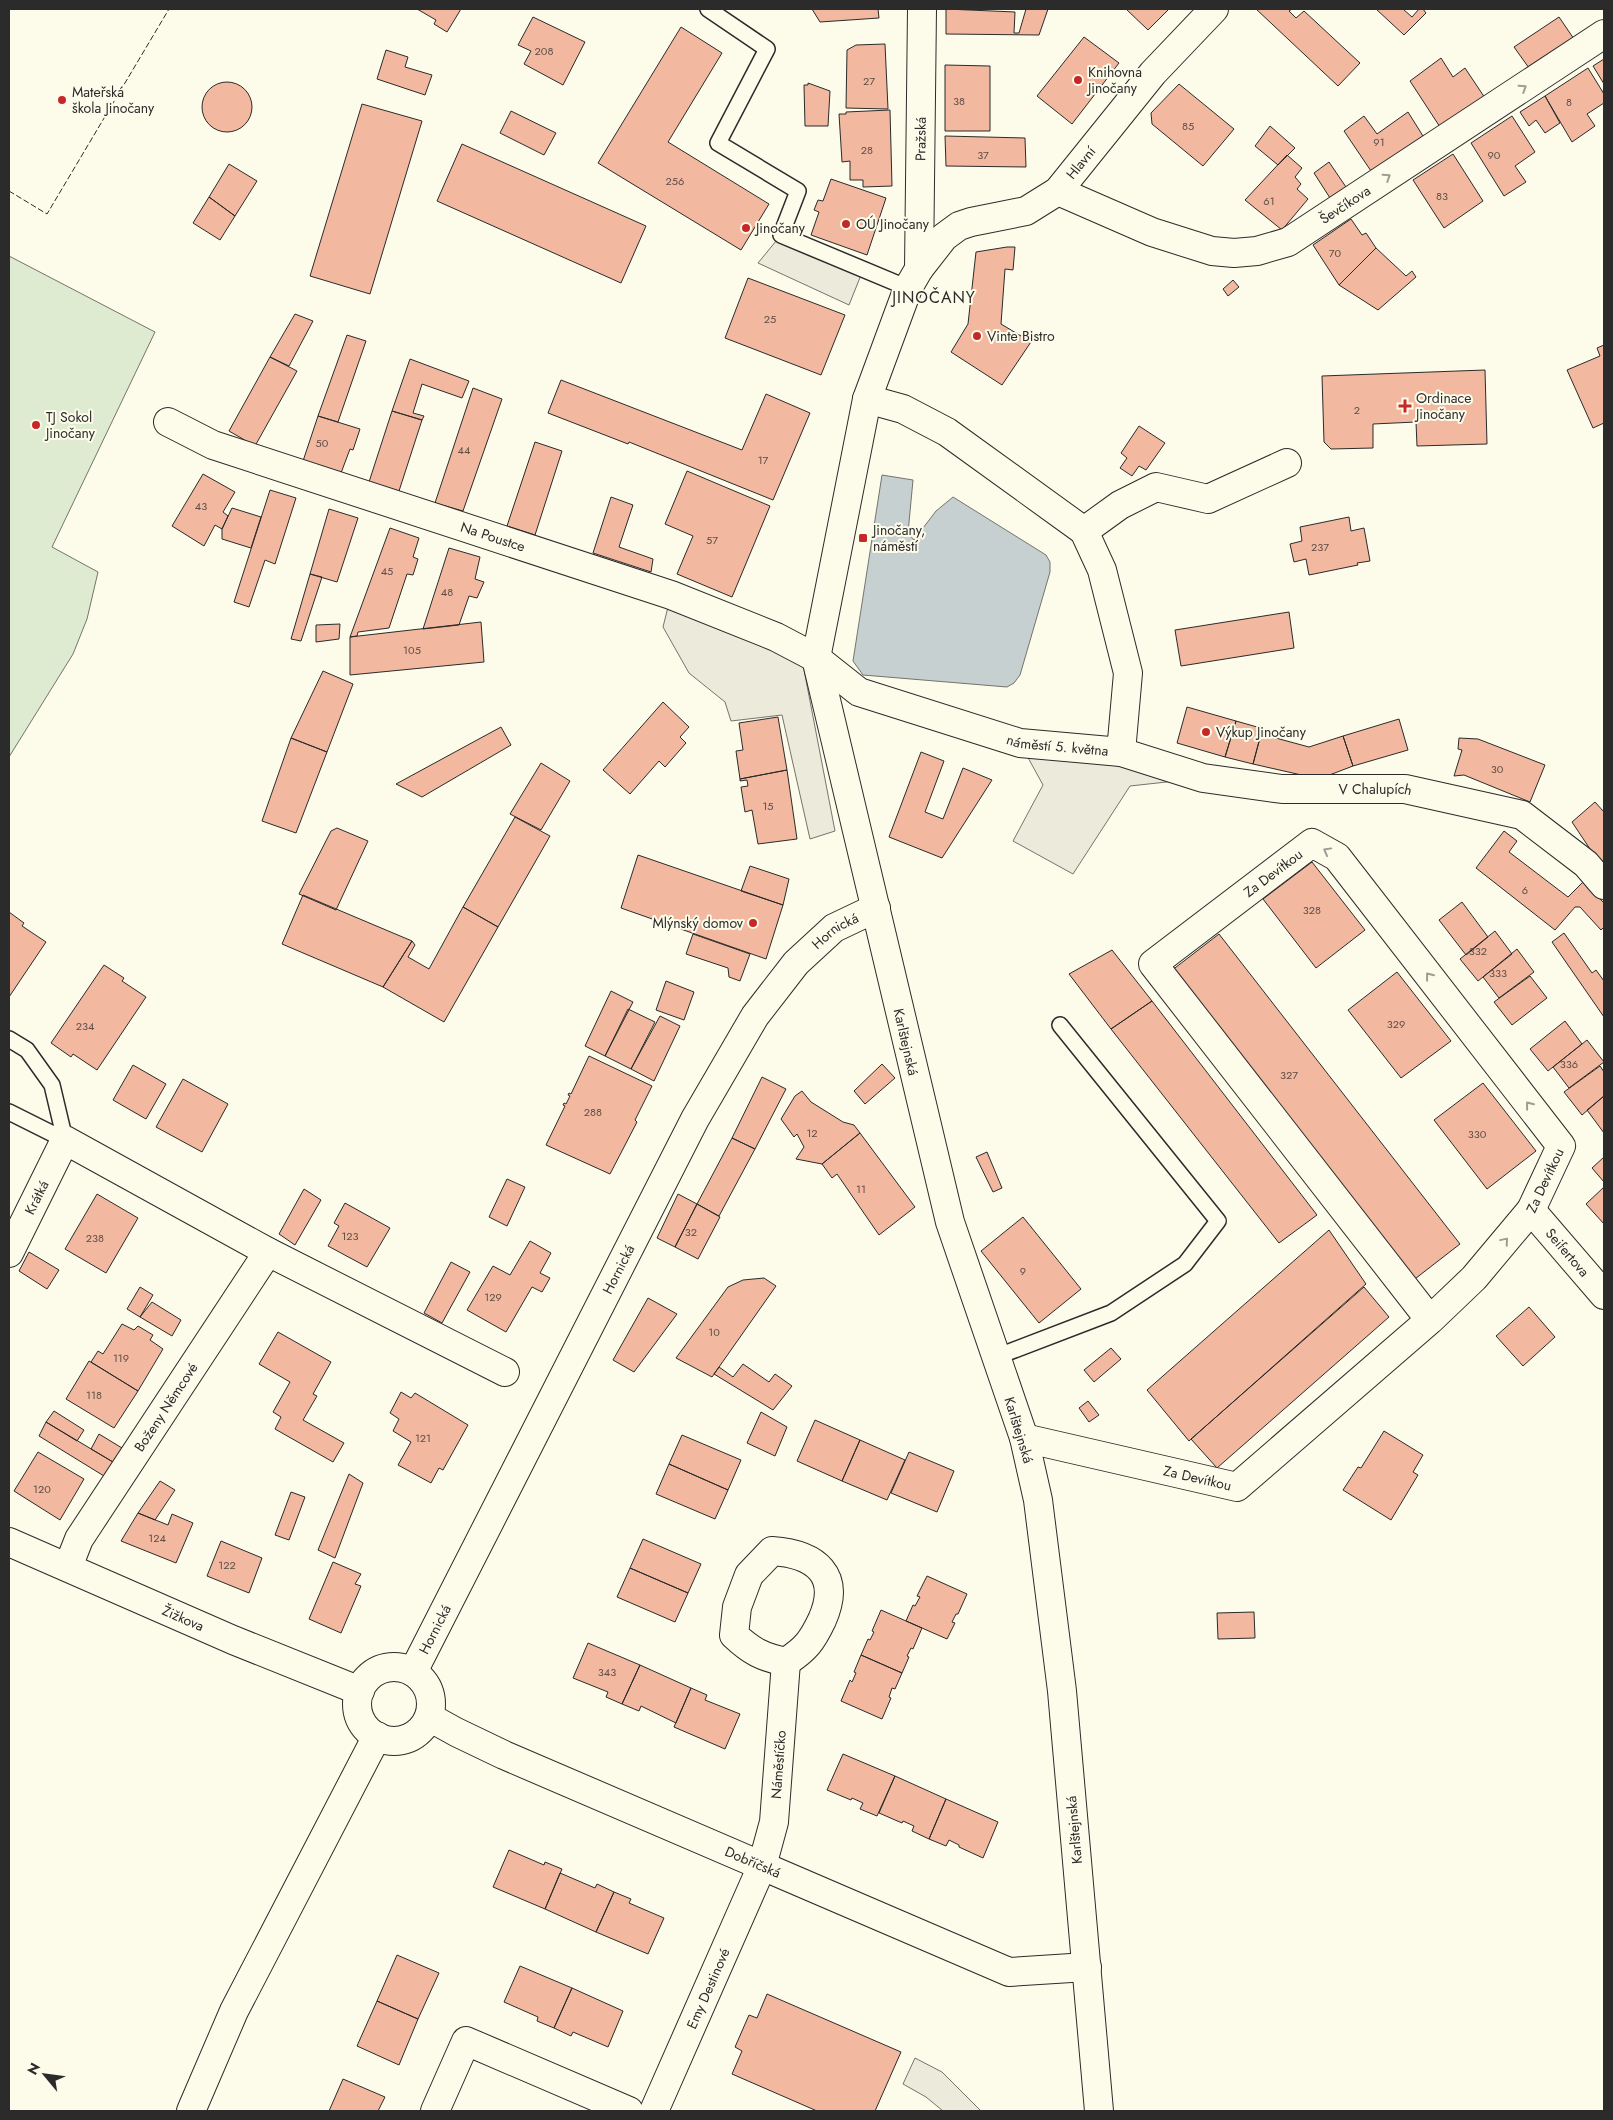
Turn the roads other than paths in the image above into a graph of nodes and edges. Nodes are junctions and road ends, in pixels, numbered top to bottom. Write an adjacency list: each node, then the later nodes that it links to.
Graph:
1 (708, 9): 6 (lane)
2 (922, 9): 6 (street, Pražská)
3 (1214, 9): 5 (street, Hlavní)
4 (1604, 34): 5 (street, Ševčíkova, one-way to 4)
5 (1058, 191): 6 (street, Hlavní)
6 (914, 279): 7 (street)
7 (867, 399): 10 (street, náměstí 5. května); 11 (street)
8 (168, 422): 11 (street, Na Poustce)
9 (1287, 464): 10 (street)
10 (1084, 531): 12 (street, náměstí 5. května)
11 (816, 658): 12 (street, náměstí 5. května); 14 (street)
12 (1121, 752): 13 (street, V Chalupích)
13 (1604, 885)
14 (876, 908): 24 (street, Karlštejnská); 30 (street, Hornická)
15 (1060, 1025): 24 (lane)
16 (9, 1039): 18 (lane)
17 (9, 1112): 18 (lane)
18 (65, 1140): 20 (street); 21 (street, Krátká)
19 (1531, 1210): 22 (street, Seifertova); 23 (street, Za Devítkou, one-way to 19); 23 (street, Za Devítkou, one-way to 23)
20 (268, 1252): 25 (street); 28 (street, Boženy Němcové)
21 (9, 1253)
22 (1604, 1295)
23 (1430, 1320): 26 (street, Za Devítkou)
24 (996, 1358): 26 (street, Karlštejnská)
25 (505, 1372)
26 (1024, 1438): 35 (street, Karlštejnská)
27 (9, 1542): 28 (street, Žižkova)
28 (68, 1567): 31 (street, Žižkova)
29 (786, 1662): 34 (street, Náměstíčko)
30 (413, 1672): 31 (street); 32 (street)
31 (360, 1691): 33 (street)
32 (429, 1717): 33 (street); 34 (street, Dobříčská)
33 (377, 1736): 36 (street)
34 (762, 1866): 35 (street, Dobříčská); 39 (street, Emy Destinové)
35 (1086, 1967): 40 (street, Karlštejnská)
36 (191, 2111)
37 (435, 2111): 38 (street)
38 (629, 2111)
39 (654, 2111)
40 (1099, 2111)

